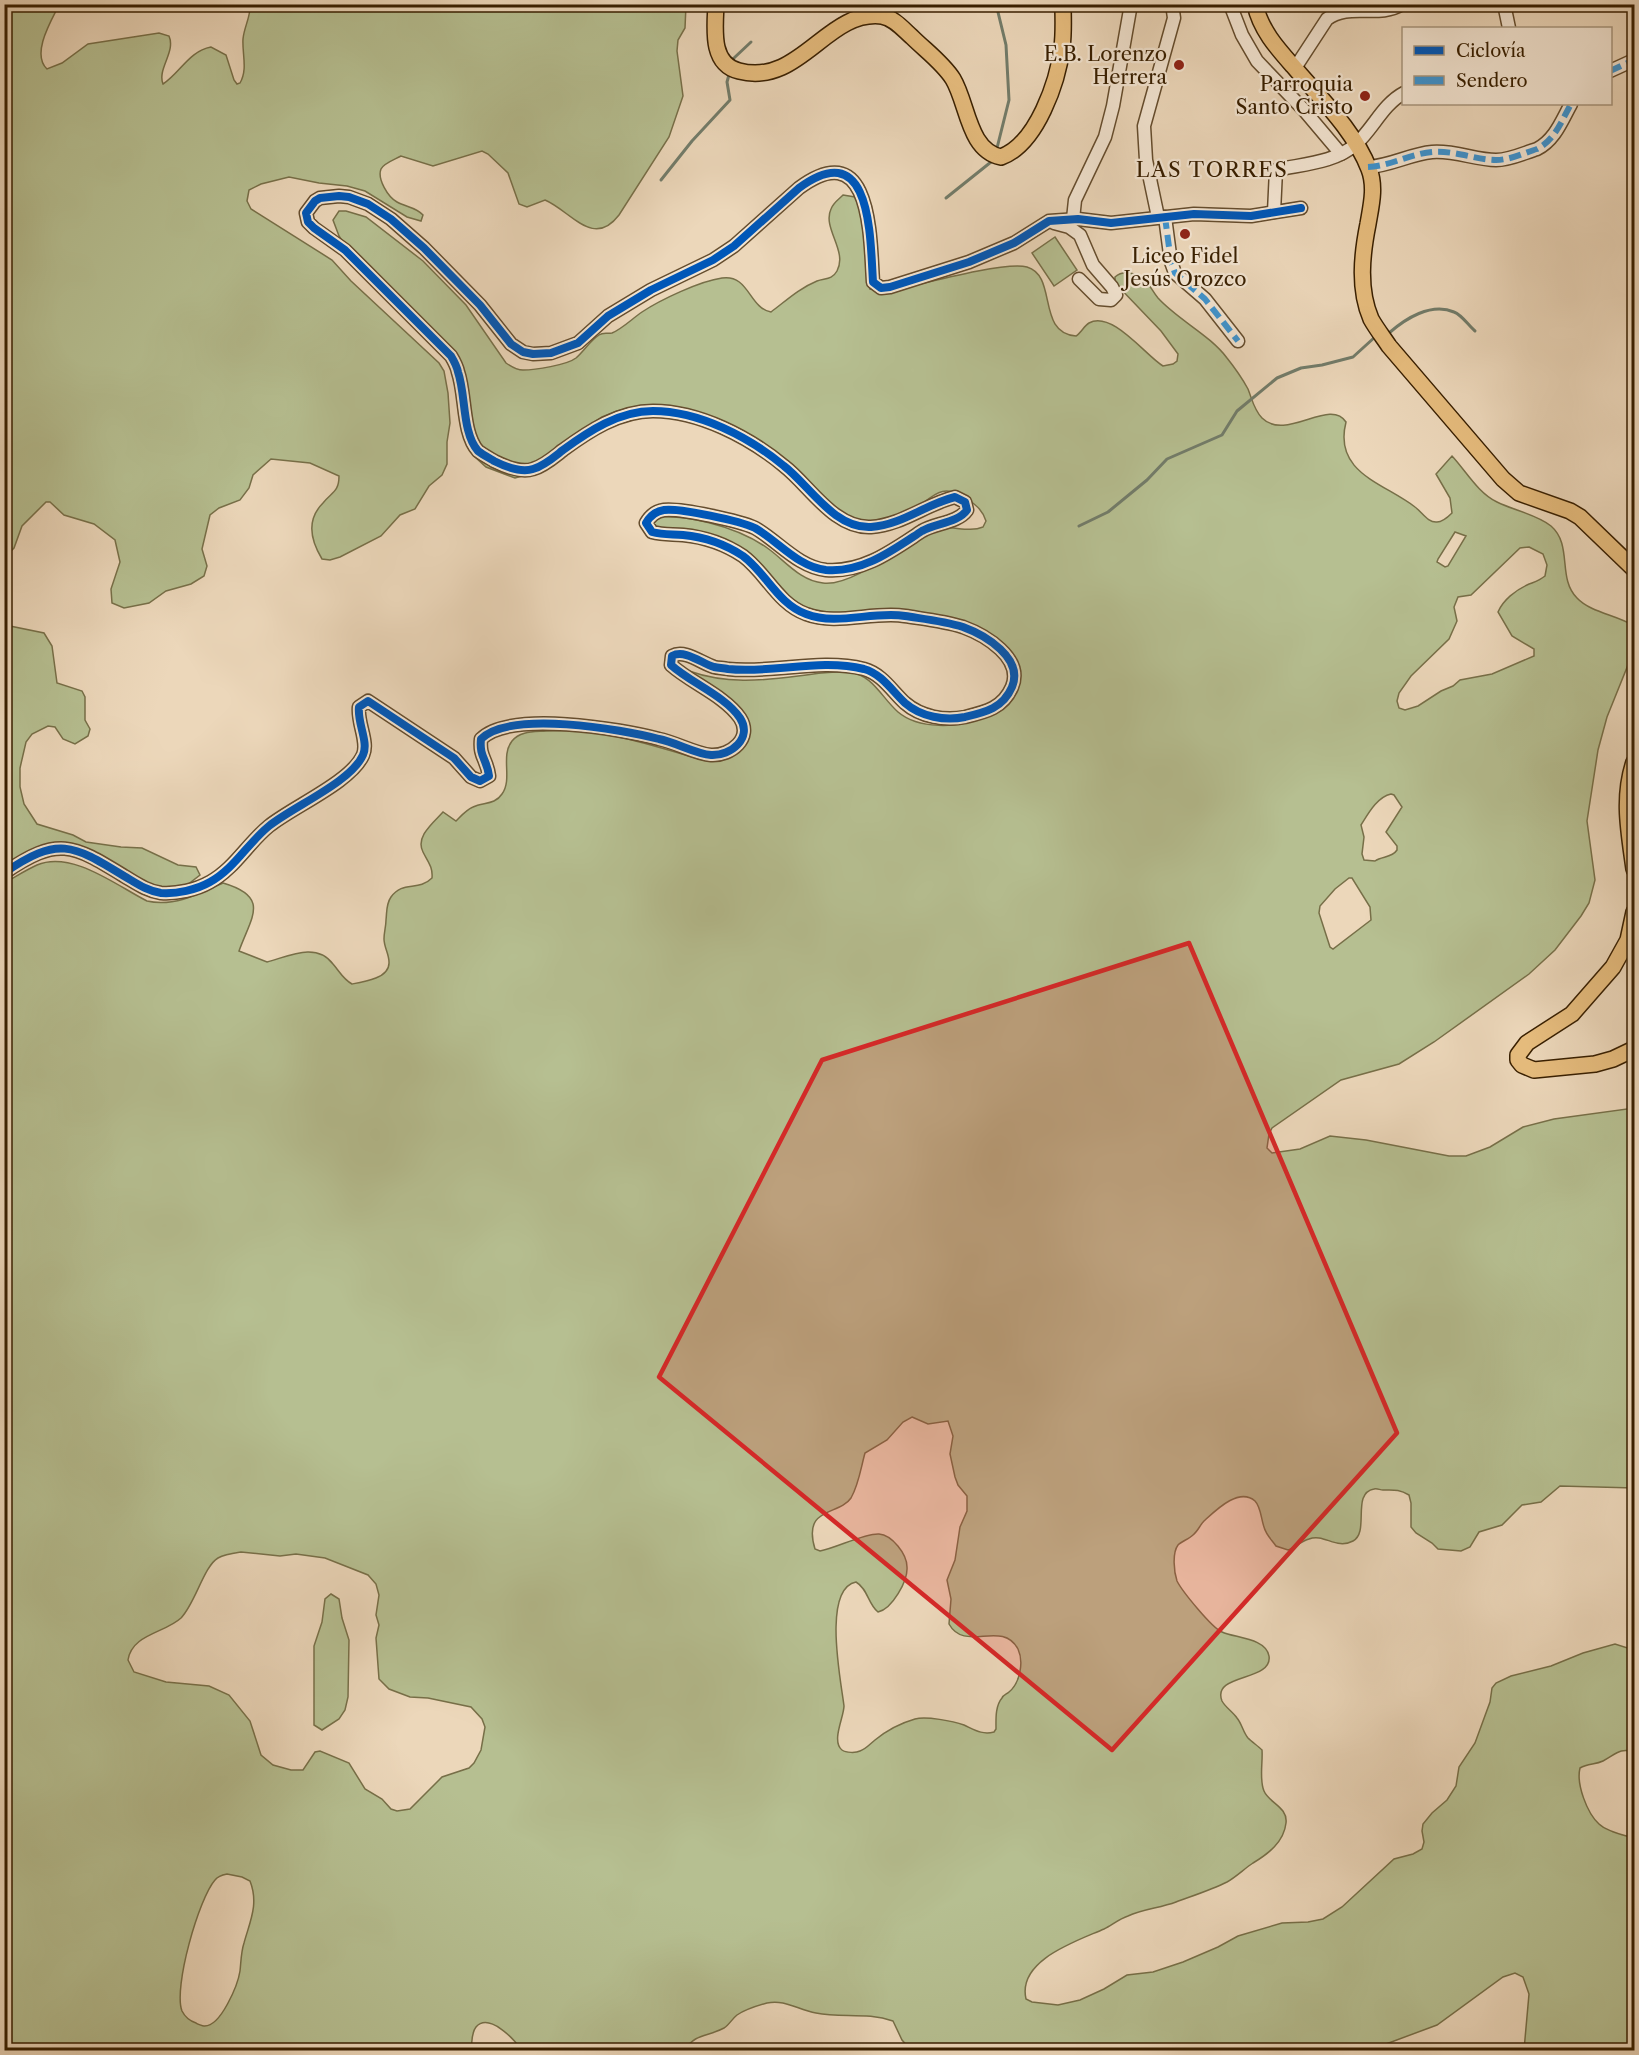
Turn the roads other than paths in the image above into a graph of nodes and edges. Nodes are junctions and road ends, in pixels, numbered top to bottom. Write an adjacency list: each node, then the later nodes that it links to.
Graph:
1 (716, 4): 2 (main road)
2 (1063, 4)
3 (1131, 4): 21 (street)
4 (1172, 4): 20 (street)
5 (1230, 4): 16 (street)
6 (1255, 4): 11 (main road)
7 (1402, 4): 11 (street)
8 (1504, 4): 9 (street)
9 (1509, 27)
10 (1635, 60): 12 (street)
11 (1295, 68): 15 (main road)
12 (1612, 71)
13 (1402, 94): 15 (street)
14 (1570, 105): 17 (street)
15 (1356, 145): 16 (street); 17 (main road)
16 (1341, 154): 19 (street)
17 (1368, 167): 25 (main road)
18 (1301, 208): 19 (street)
19 (1274, 212): 20 (street)
20 (1162, 217): 21 (street); 24 (street)
21 (1073, 219): 22 (street)
22 (1049, 221): 23 (street); 28 (street)
23 (1080, 279)
24 (1238, 341)
25 (1635, 569)
26 (1635, 762): 27 (main road)
27 (1635, 869)
28 (4, 873)
29 (1635, 912): 30 (main road)
30 (1635, 1049)

